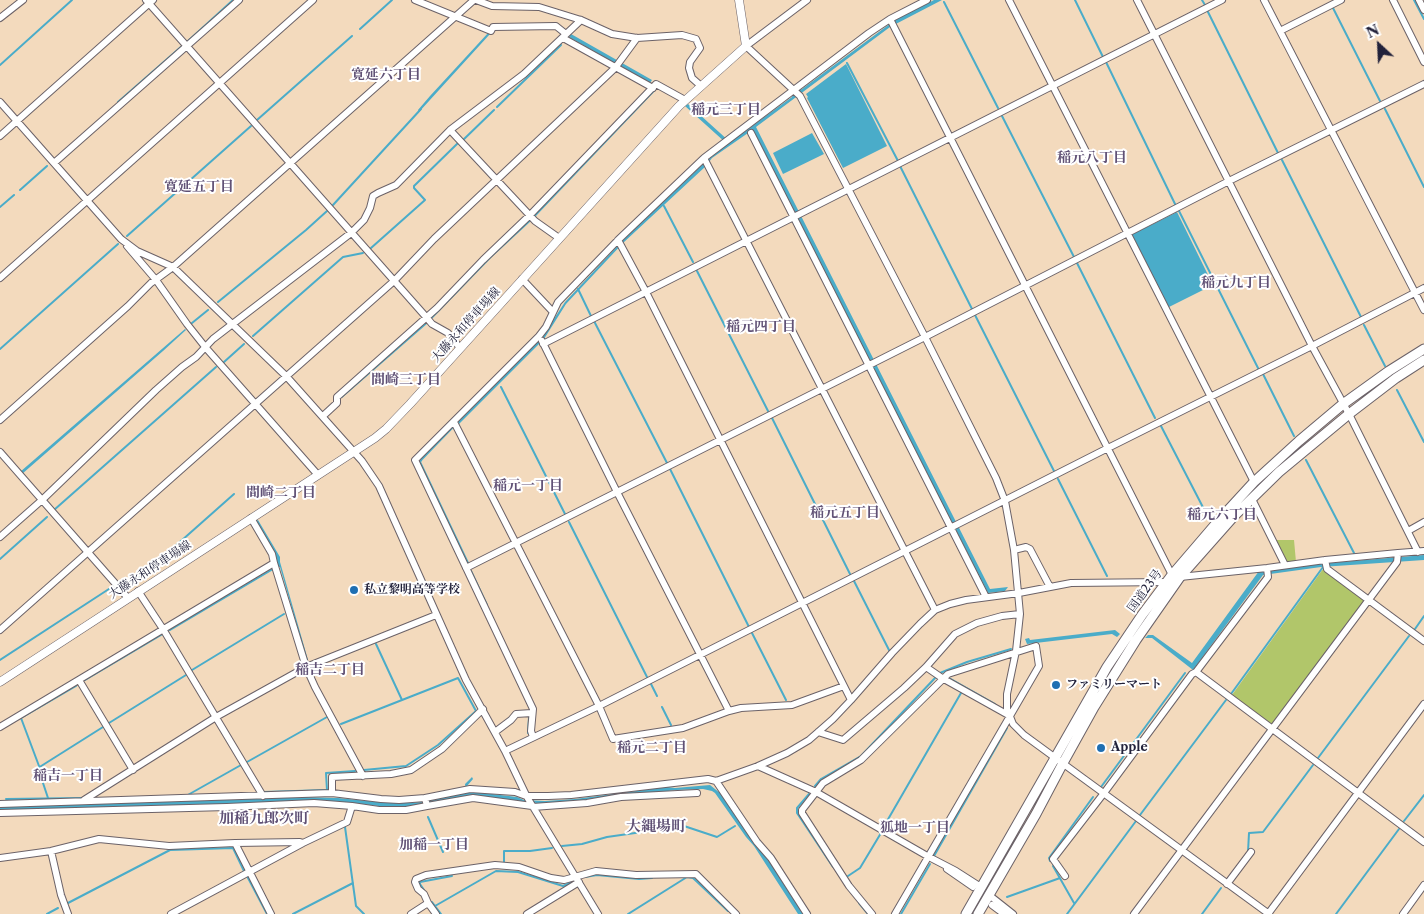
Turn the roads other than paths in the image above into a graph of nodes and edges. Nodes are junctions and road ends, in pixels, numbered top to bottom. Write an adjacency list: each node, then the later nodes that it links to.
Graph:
1 (23, 0): 19 (street)
2 (239, 0): 26 (street)
3 (314, 0): 30 (street)
4 (416, 0): 18 (street)
5 (475, 0): 18 (street); 20 (street)
6 (739, 0): 27 (main road)
7 (806, 0): 27 (street)
8 (927, 0): 21 (street)
9 (1009, 0): 33 (street)
10 (1137, 0): 23 (street)
11 (1222, 0): 23 (street)
12 (1264, 0): 22 (street)
13 (1341, 0): 22 (street)
14 (1393, 0): 28 (street)
15 (1419, 0): 17 (street)
16 (149, 1): 26 (street); 38 (street)
17 (1424, 10)
18 (458, 14): 24 (street); 46 (street)
19 (0, 18)
20 (581, 20): 24 (street); 25 (street)
21 (891, 22): 35 (street); 43 (street)
22 (1280, 31): 40 (street)
23 (1154, 34): 33 (street); 48 (street)
24 (565, 36): 29 (street); 39 (street)
25 (637, 38): 29 (street); 32 (street)
26 (187, 46): 30 (street); 45 (street)
27 (746, 46): 32 (main road, 大藤永和停車場線); 35 (street)
28 (1424, 62)
29 (618, 65): 34 (street); 47 (street)
30 (220, 83): 46 (street); 50 (street)
31 (1424, 84): 40 (street)
32 (701, 86): 36 (main road, 大藤永和停車場線)
33 (1052, 86): 43 (street); 54 (street)
34 (653, 88): 36 (street); 51 (street)
35 (796, 92): 44 (street); 49 (street)
36 (685, 100): 55 (main road, 大藤永和停車場線)
37 (0, 102): 38 (street)
38 (17, 121): 42 (street); 45 (street)
39 (450, 130): 47 (street); 53 (street)
40 (1331, 130): 48 (street); 67 (street)
41 (751, 133): 52 (street)
42 (0, 136)
43 (950, 138): 49 (street); 64 (street)
44 (706, 161): 57 (street); 58 (street)
45 (54, 163): 50 (street)
46 (289, 163): 53 (street); 59 (street)
47 (497, 180): 51 (street); 63 (street)
48 (1229, 181): 54 (street); 74 (street)
49 (849, 189): 52 (street); 72 (street)
50 (88, 200): 56 (street); 60 (street)
51 (530, 215): 55 (street); 70 (street)
52 (796, 216): 57 (street); 79 (street)
53 (351, 233): 63 (street); 71 (street)
54 (1128, 234): 64 (street); 82 (street)
55 (559, 238): 61 (main road, 大藤永和停車場線)
56 (121, 239): 59 (street); 62 (street)
57 (747, 241): 66 (street); 81 (street)
58 (619, 243): 66 (street); 69 (street)
59 (173, 268): 62 (street); 71 (street)
60 (0, 278)
61 (522, 279): 69 (street); 76 (main road, 大藤永和停車場線)
62 (156, 280): 75 (street); 87 (street)
63 (394, 281): 70 (street); 80 (street)
64 (1025, 286): 72 (street); 90 (street)
65 (1424, 288): 67 (street)
66 (646, 292): 73 (street); 89 (street)
67 (1415, 293): 68 (street); 74 (street)
68 (1424, 310)
69 (553, 312): 73 (street)
70 (428, 319): 76 (street); 86 (street)
71 (232, 324): 75 (street); 80 (street)
72 (924, 337): 79 (street); 98 (street)
73 (541, 340): 88 (street); 95 (street)
74 (1312, 346): 82 (street); 84 (street)
75 (206, 348): 83 (street); 97 (street)
76 (460, 348): 91 (main road, 大藤永和停車場線)
77 (1424, 349): 84 (highway, 国道23号)
78 (1424, 360): 85 (highway, 国道23号)
79 (872, 363): 81 (street); 101 (street)
80 (286, 376): 83 (street); 86 (street)
81 (821, 388): 89 (street); 107 (street)
82 (1210, 398): 90 (street); 94 (street)
83 (256, 404): 93 (street); 106 (street)
84 (1343, 404): 85 (street); 94 (highway, 国道23号)
85 (1349, 414): 96 (highway, 国道23号); 102 (street)
86 (322, 416): 91 (street)
87 (0, 420)
88 (454, 422): 104 (street); 113 (street)
89 (720, 440): 95 (street); 122 (street)
90 (1108, 448): 98 (street); 115 (street)
91 (355, 451): 93 (main road, 大藤永和停車場線); 125 (street)
92 (0, 452): 97 (street)
93 (318, 475): 99 (main road, 大藤永和停車場線)
94 (1254, 482): 115 (highway, 国道23号)
95 (617, 492): 104 (street); 130 (street)
96 (1252, 499): 112 (street); 115 (highway, 国道23号)
97 (42, 500): 103 (street); 106 (street)
98 (1005, 501): 101 (street); 105 (street)
99 (251, 518): 111 (street); 117 (main road, 大藤永和停車場線)
100 (1424, 522): 102 (street)
101 (955, 527): 107 (street); 119 (street)
102 (1408, 531): 108 (street)
103 (0, 537)
104 (517, 543): 113 (street); 140 (street)
105 (1014, 550): 116 (street); 118 (street)
106 (88, 552): 120 (street); 127 (street)
107 (904, 552): 122 (street); 123 (street)
108 (1421, 552): 109 (street)
109 (1398, 553): 110 (street); 121 (street)
110 (1325, 560): 112 (street); 121 (street)
111 (275, 566): 126 (street); 131 (street)
112 (1285, 566): 114 (street)
113 (466, 568): 143 (street)
114 (1267, 568): 115 (street); 133 (street)
115 (1173, 578): 116 (street); 152 (highway, 国道23号); 152 (highway, 国道23号)
116 (1050, 587): 118 (street)
117 (138, 591): 120 (main road, 大藤永和停車場線); 126 (street)
118 (1018, 593): 119 (street); 124 (street)
119 (986, 597): 123 (street)
120 (128, 598): 136 (main road, 大藤永和停車場線)
121 (1367, 600): 128 (street); 147 (street)
122 (802, 603): 130 (street); 137 (street)
123 (935, 610): 138 (street)
124 (1020, 614): 129 (street); 132 (street)
125 (436, 616): 131 (street); 141 (street)
126 (163, 629): 135 (street); 144 (street)
127 (0, 630)
128 (1424, 641)
129 (1016, 651): 134 (street); 145 (street); 145 (street)
130 (701, 654): 140 (street); 142 (street)
131 (306, 667): 144 (street); 155 (street)
132 (926, 667): 134 (street); 149 (street)
133 (1196, 672): 147 (street); 159 (street)
134 (942, 678): 145 (street); 158 (street)
135 (79, 680): 146 (street); 154 (street)
136 (0, 682)
137 (844, 686): 138 (street); 142 (street)
138 (851, 700): 149 (street)
139 (1424, 704): 160 (street)
140 (599, 706): 142 (street); 150 (street)
141 (483, 710): 148 (street); 155 (street)
142 (729, 711)
143 (532, 713): 148 (street); 150 (street)
144 (216, 716): 154 (street); 162 (street)
145 (1010, 716): 152 (street); 177 (street)
146 (0, 727)
147 (1272, 730): 160 (street); 173 (street)
148 (495, 732): 151 (street)
149 (818, 732): 153 (street)
150 (533, 738): 151 (street)
151 (505, 751): 163 (street)
152 (1059, 760): 159 (street); 183 (highway, 国道23号); 184 (highway, 国道23号)
153 (758, 766): 156 (street); 158 (street)
154 (133, 770): 164 (street)
155 (363, 776): 161 (street)
156 (716, 782): 163 (street); 195 (street)
157 (697, 792): 168 (street)
158 (816, 792): 177 (street); 196 (street)
159 (1104, 793): 173 (street); 179 (street)
160 (1358, 793): 170 (street); 203 (street)
161 (332, 794): 162 (street); 165 (street)
162 (263, 796): 164 (street)
163 (526, 796): 165 (street); 168 (street)
164 (82, 801): 166 (street)
165 (426, 802): 167 (street); 168 (street)
166 (0, 804)
167 (352, 806): 169 (street); 172 (street)
168 (532, 806): 180 (street)
169 (0, 813)
170 (1424, 842)
171 (235, 843): 172 (street); 174 (street); 178 (street)
172 (303, 844): 178 (street)
173 (1182, 849): 181 (street); 202 (street)
174 (51, 851): 176 (street); 187 (street)
175 (1251, 852): 181 (street)
176 (0, 858)
177 (929, 858): 183 (street); 197 (street)
178 (249, 872): 188 (street); 189 (street)
179 (1065, 876)
180 (577, 880): 185 (street); 192 (street); 193 (street); 194 (street)
181 (1227, 884): 203 (street)
182 (1424, 885): 204 (street)
183 (977, 887): 198 (highway, 国道23号)
184 (989, 894): 199 (highway, 国道23号); 201 (street)
185 (428, 903): 190 (street); 191 (street)
186 (992, 905): 200 (street)
187 (68, 914)
188 (171, 914)
189 (271, 914)
190 (411, 914)
191 (436, 914)
192 (527, 914)
193 (598, 914)
194 (734, 914)
195 (807, 914)
196 (872, 914)
197 (896, 914)
198 (966, 914)
199 (978, 914)
200 (1009, 914)
201 (1013, 914)
202 (1134, 914)
203 (1268, 914)
204 (1403, 914)

